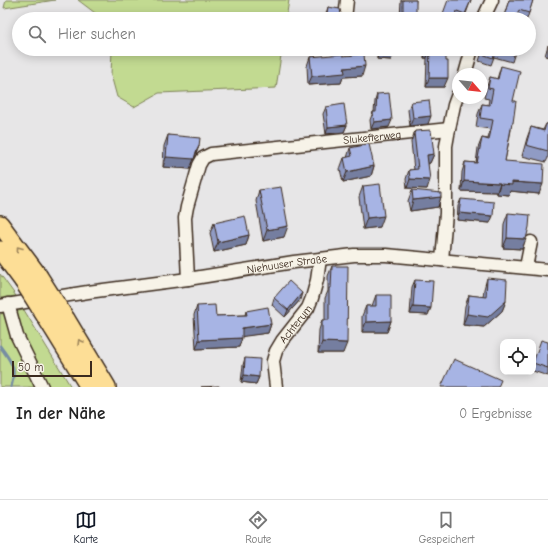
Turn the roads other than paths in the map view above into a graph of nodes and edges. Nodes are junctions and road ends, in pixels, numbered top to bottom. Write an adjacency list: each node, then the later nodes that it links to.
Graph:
1 (347, 0): 3 (street)
2 (492, 0): 4 (street)
3 (346, 12)
4 (486, 12)
5 (470, 56): 6 (street)
6 (467, 68)
7 (455, 104): 8 (street)
8 (449, 129): 13 (street); 17 (street, Slukefterweg)
9 (0, 224): 16 (highway, one-way to 9)
10 (531, 242): 14 (street)
11 (0, 250): 16 (highway)
12 (320, 259): 13 (street, Niehuuser Straße); 17 (street, Niehuuser Straße); 23 (street, Achterum)
13 (442, 260): 14 (street, Niehuuser Straße)
14 (526, 267): 15 (street, Niehuuser Straße)
15 (548, 270)
16 (30, 278): 19 (highway, bridge)
17 (188, 279): 18 (street, Niehuuser Straße)
18 (4, 305): 20 (street)
19 (59, 323): 21 (highway); 22 (highway, one-way to 19)
20 (42, 387)
21 (89, 387)
22 (107, 387)
23 (276, 387)

